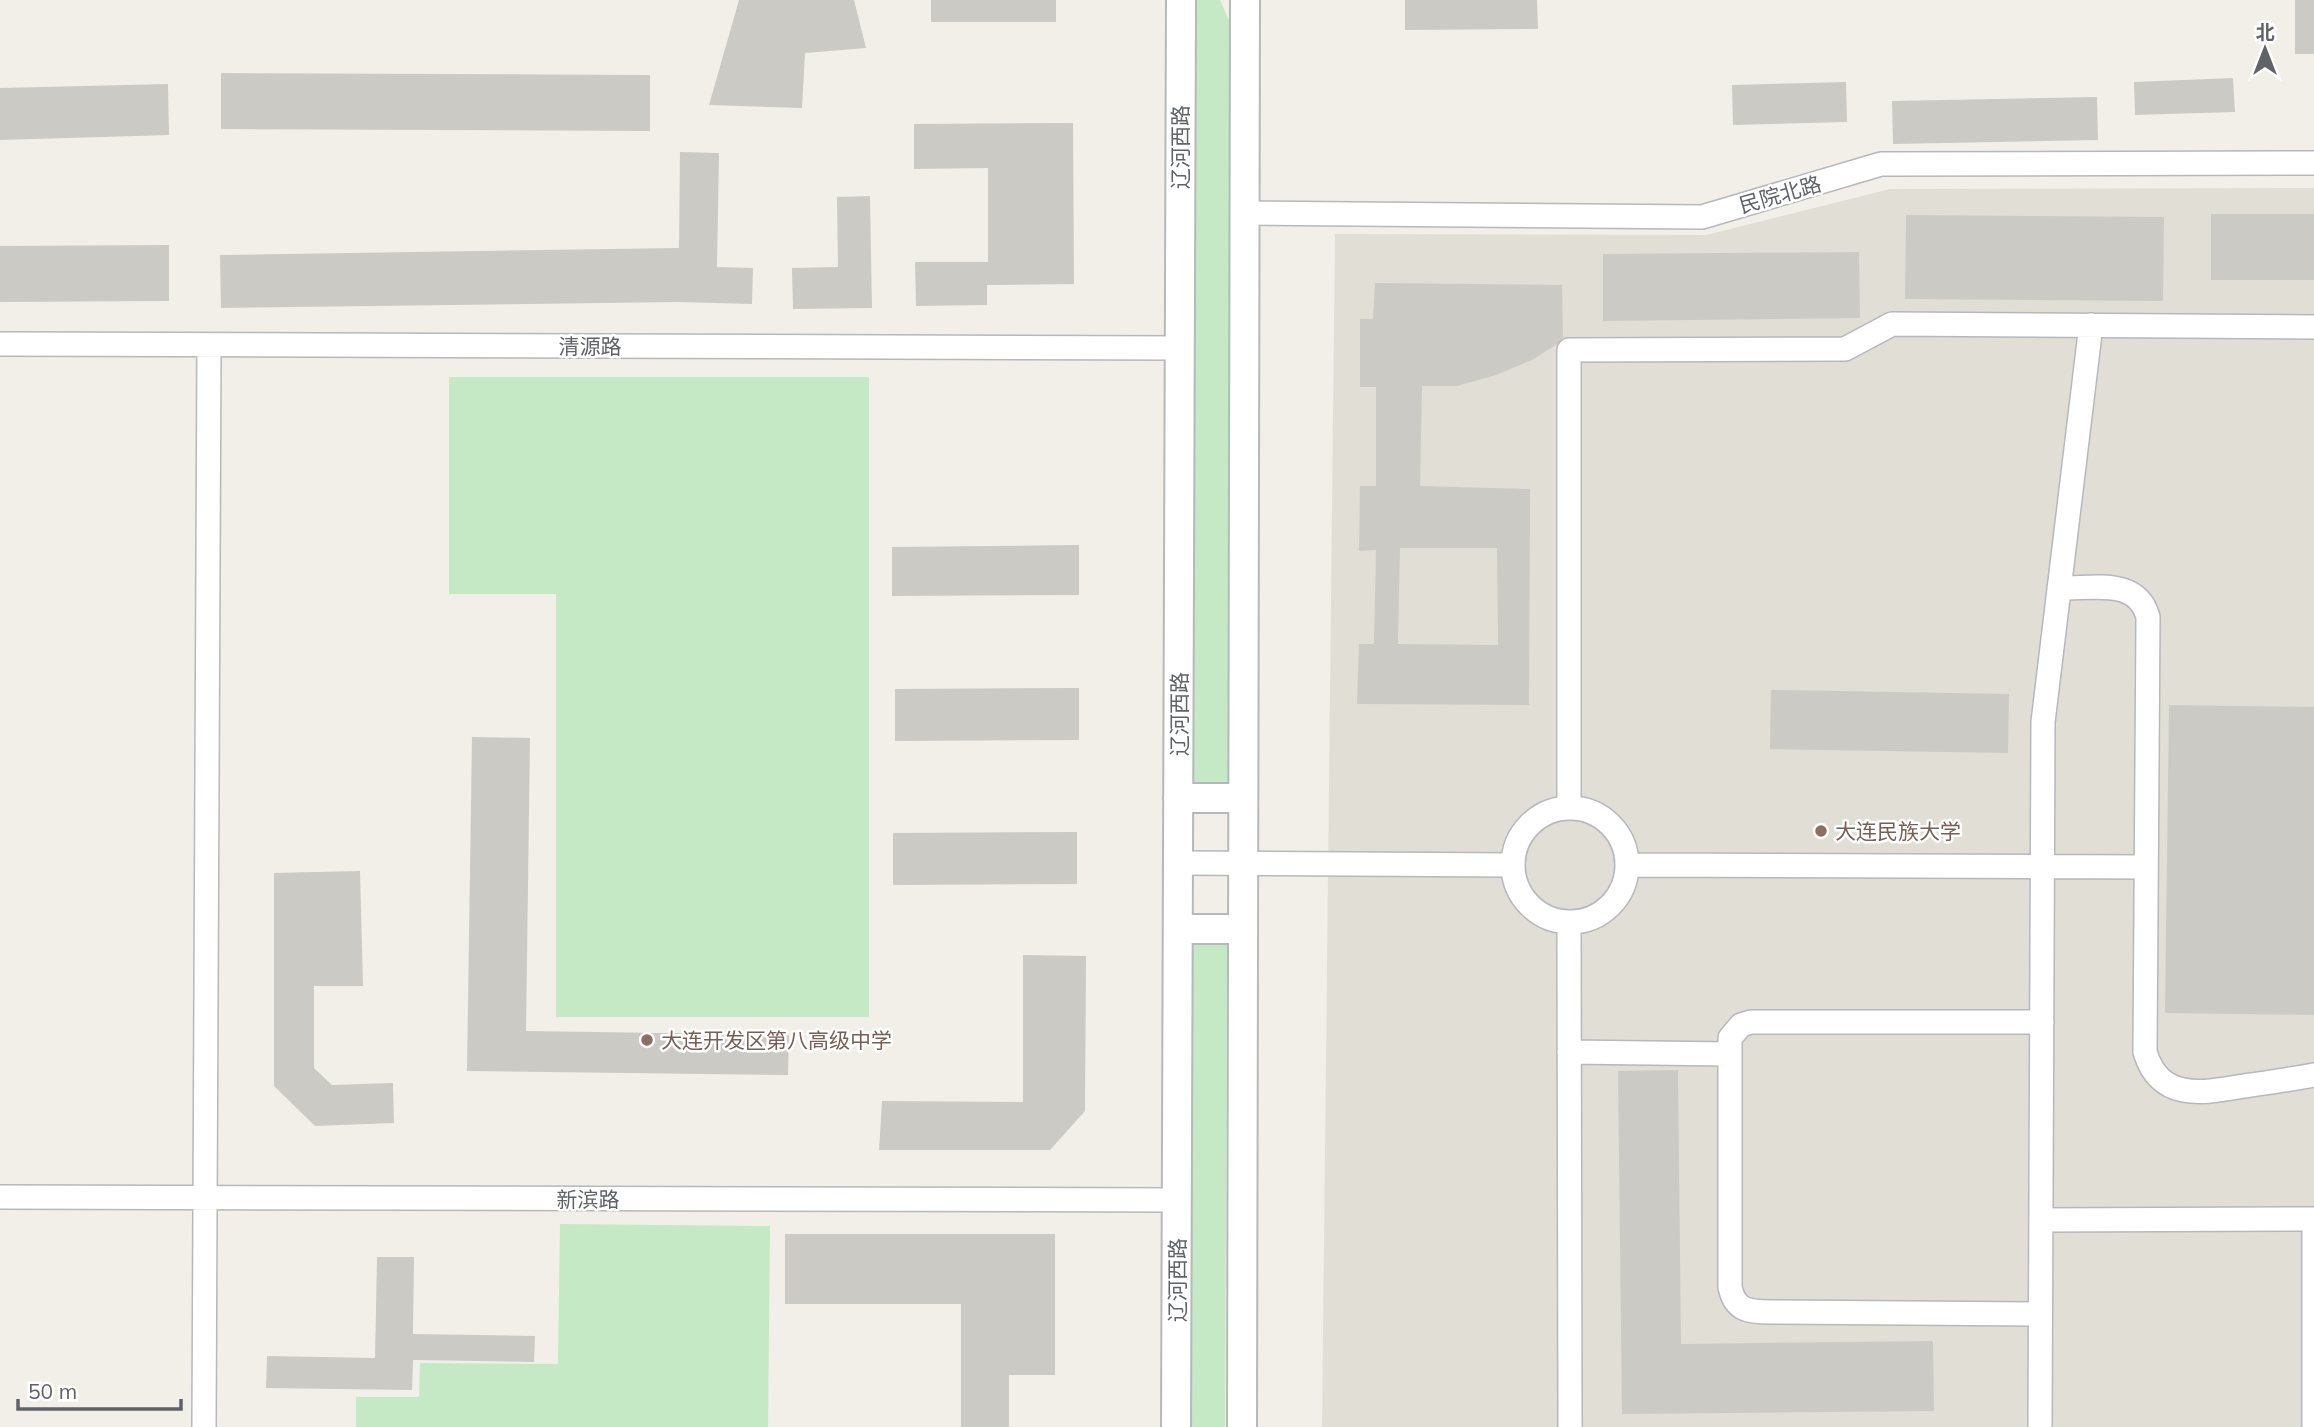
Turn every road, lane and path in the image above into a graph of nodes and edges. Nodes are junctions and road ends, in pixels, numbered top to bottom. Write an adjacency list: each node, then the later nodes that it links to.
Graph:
1 (1181, 0): 9 (street, 辽河西路)
2 (1245, 0): 4 (street)
3 (2314, 163): 4 (street, 民院北路)
4 (1245, 213): 12 (street)
5 (2091, 325): 6 (street); 10 (street); 13 (street)
6 (2314, 327)
7 (0, 344): 8 (street, 清源路)
8 (209, 345): 9 (street, 清源路); 28 (street)
9 (1180, 348): 11 (street, 辽河西路)
10 (2059, 588): 18 (street); 19 (street)
11 (1178, 798): 12 (street); 14 (street, 辽河西路)
12 (1243, 798): 15 (street)
13 (1569, 807): 16 (street); 17 (street)
14 (1178, 863): 15 (street); 21 (street, 辽河西路)
15 (1243, 863): 16 (street); 22 (street)
16 (1513, 865): 20 (street)
17 (1628, 865): 18 (street); 20 (street)
18 (2042, 867): 19 (street); 23 (street)
19 (2146, 867): 26 (street)
20 (1569, 922): 24 (street)
21 (1178, 929): 22 (street); 29 (street, 辽河西路)
22 (1243, 929): 35 (street)
23 (2042, 1022): 25 (street); 31 (street)
24 (1569, 1052): 25 (street); 36 (street)
25 (1730, 1054): 32 (street)
26 (2314, 1075)
27 (0, 1198): 28 (street, 新滨路)
28 (205, 1198): 29 (street, 新滨路); 33 (street)
29 (1177, 1200): 34 (street, 辽河西路)
30 (2314, 1219): 31 (street); 38 (street)
31 (2041, 1220): 32 (street)
32 (2040, 1314): 37 (street)
33 (204, 1427)
34 (1176, 1427)
35 (1242, 1427)
36 (1570, 1427)
37 (2040, 1427)
38 (2314, 1427)

